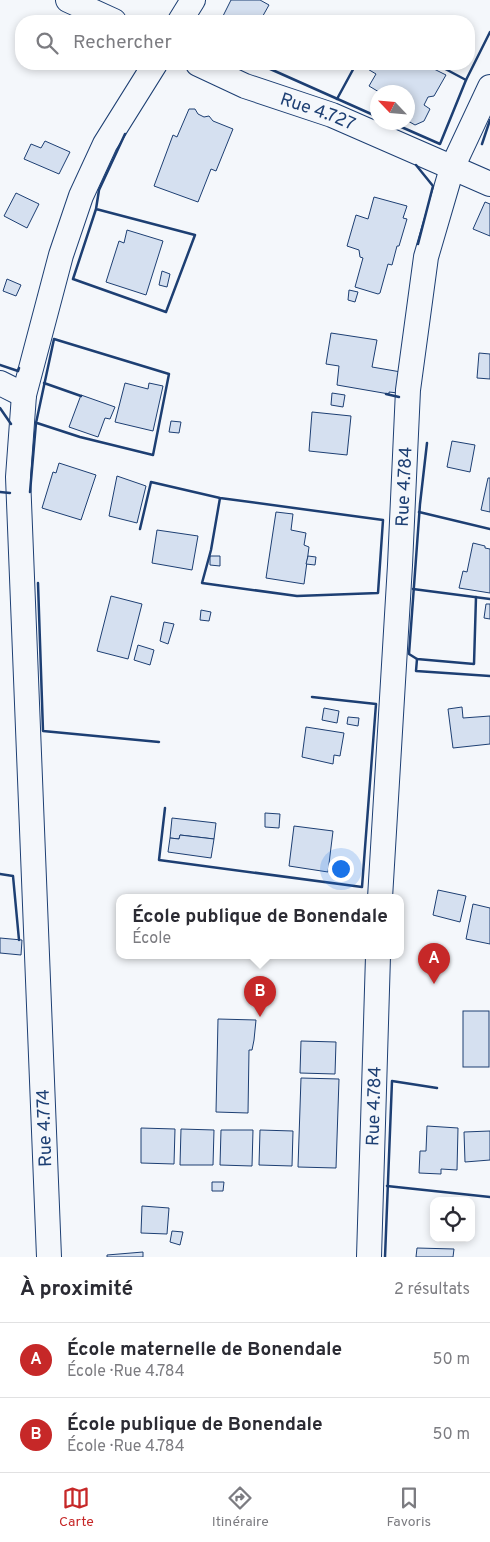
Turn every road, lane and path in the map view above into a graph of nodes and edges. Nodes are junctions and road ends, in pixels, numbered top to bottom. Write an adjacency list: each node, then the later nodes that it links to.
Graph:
1 (68, 0): 3 (street)
2 (193, 0): 4 (street)
3 (101, 15)
4 (184, 15)
5 (151, 70): 11 (street, Rue 4.774)
6 (211, 70): 8 (street, Rue 4.727)
7 (490, 87): 8 (street, Rue 4.784)
8 (452, 168): 9 (street, Rue 4.727); 12 (street, Rue 4.784)
9 (490, 184)
10 (0, 383): 11 (street)
11 (24, 395): 14 (street, Rue 4.774)
12 (380, 894)
13 (378, 959): 15 (street, Rue 4.784)
14 (49, 1257)
15 (369, 1257)

